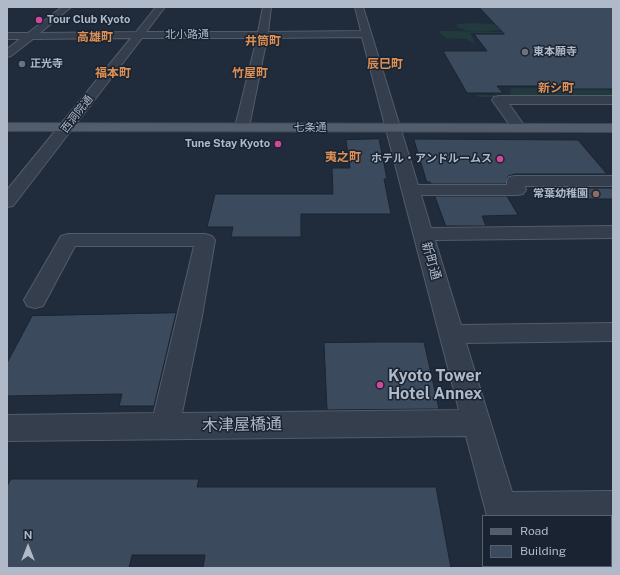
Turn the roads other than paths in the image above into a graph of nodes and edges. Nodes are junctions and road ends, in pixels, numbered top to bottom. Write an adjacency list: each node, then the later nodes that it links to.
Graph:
1 (67, 7): 8 (street)
2 (161, 7): 9 (street, 西洞院通)
3 (267, 7): 6 (street)
4 (359, 7): 5 (street, 新町通)
5 (367, 34): 6 (street, 北小路通); 15 (street, 新町通)
6 (263, 35): 9 (street, 北小路通); 12 (street)
7 (7, 36): 8 (street, 北小路通)
8 (30, 36): 9 (street, 北小路通); 10 (street)
9 (139, 36): 14 (street, 西洞院通)
10 (7, 54)
11 (613, 100): 16 (street)
12 (242, 127): 14 (main road, 七条通); 15 (main road, 七条通)
13 (7, 128): 14 (main road, 七条通)
14 (67, 128): 20 (street, 西洞院通)
15 (393, 128): 16 (main road, 七条通); 19 (street, 新町通)
16 (519, 128): 17 (main road, 七条通)
17 (613, 128)
18 (613, 181): 19 (street)
19 (411, 190): 22 (street, 新町通)
20 (8, 198)
21 (613, 232): 22 (street)
22 (423, 234): 25 (street, 新町通)
23 (35, 300): 27 (street)
24 (613, 332): 25 (street)
25 (451, 334): 26 (street, 新町通)
26 (476, 422): 27 (street, 木津屋橋通); 30 (street, 新町通)
27 (165, 426): 28 (street, 木津屋橋通)
28 (7, 428)
29 (613, 507): 30 (street)
30 (502, 512)

